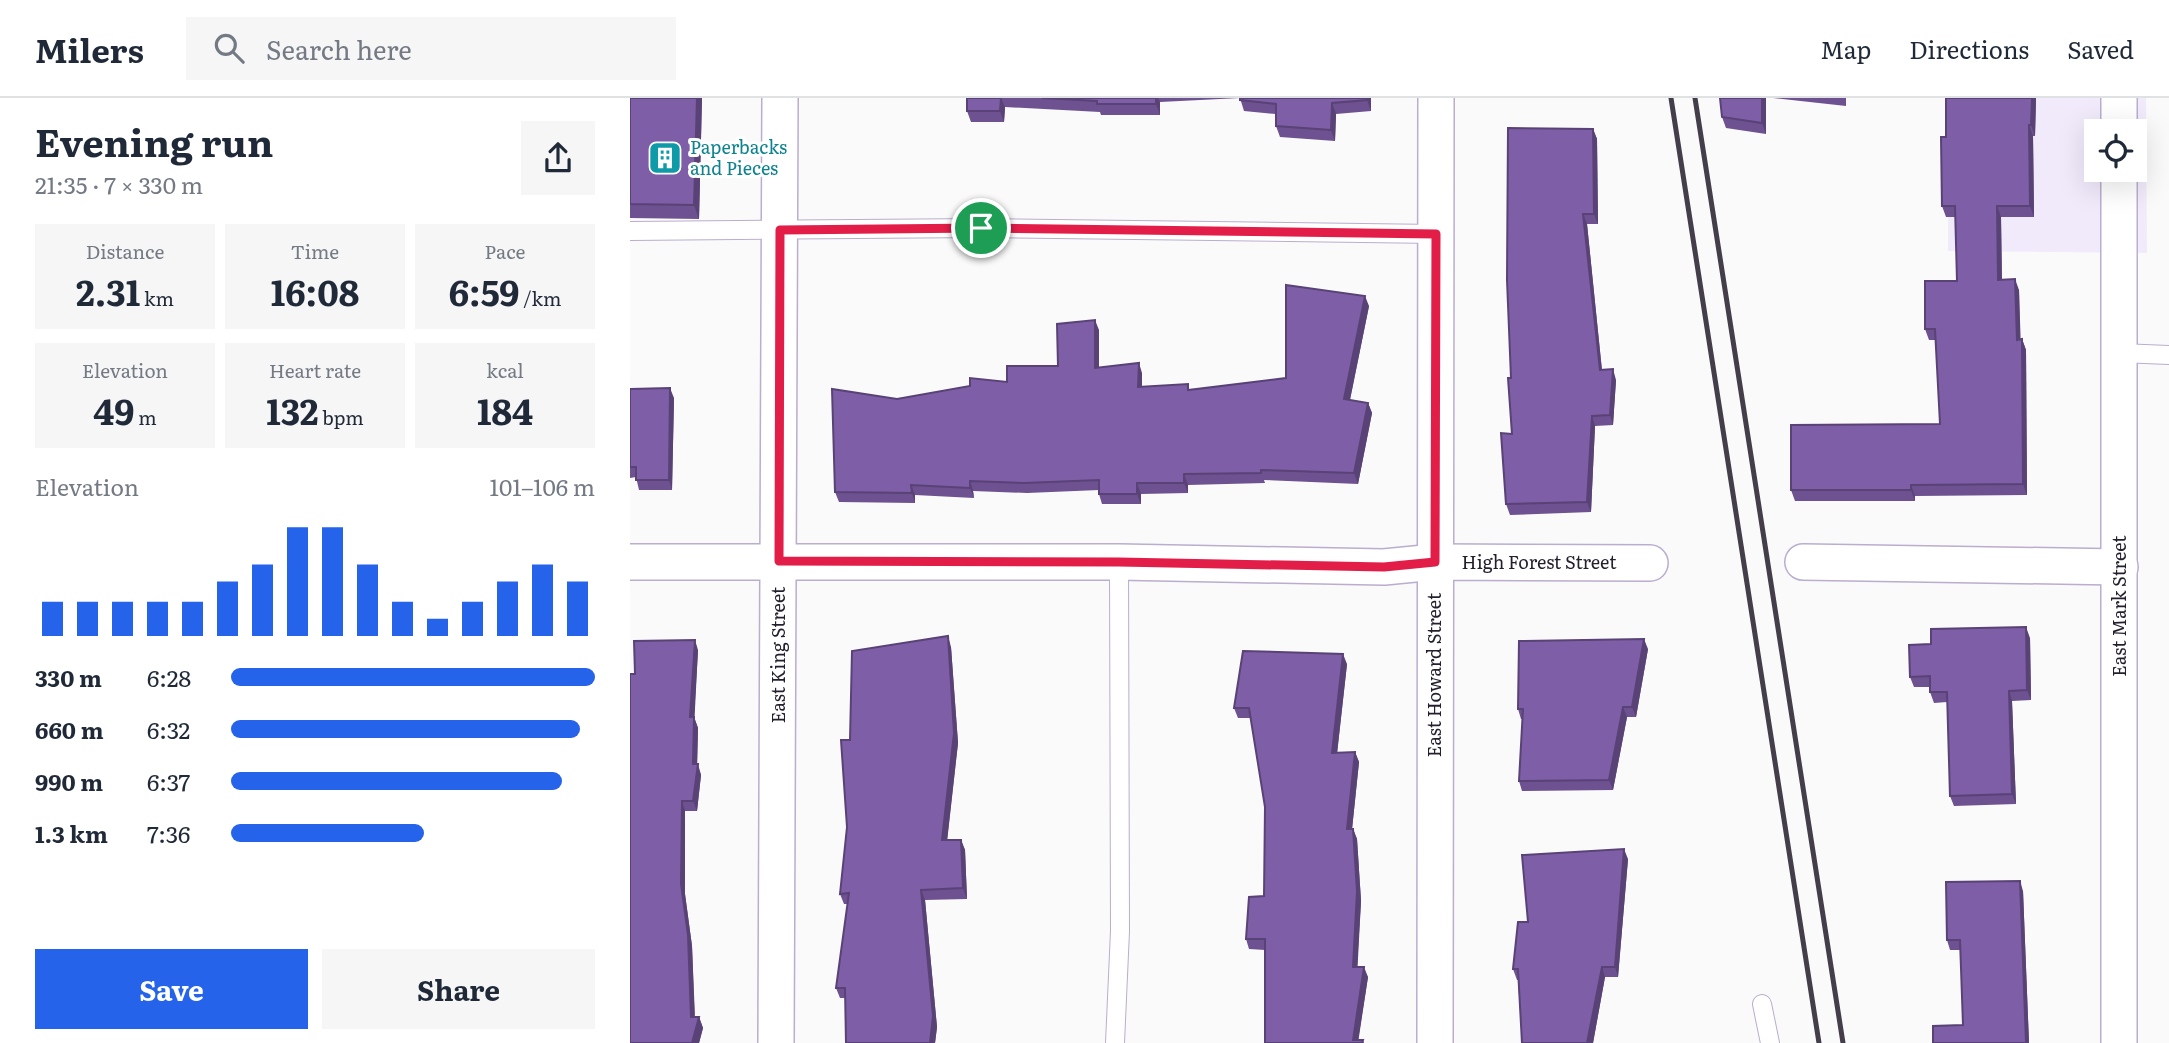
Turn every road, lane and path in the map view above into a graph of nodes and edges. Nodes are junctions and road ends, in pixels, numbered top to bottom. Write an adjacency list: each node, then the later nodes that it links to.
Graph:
1 (780, 98): 6 (street, East King Street)
2 (1436, 98): 8 (street, East Howard Street)
3 (2119, 98): 4 (street)
4 (2119, 119)
5 (2119, 182): 9 (street, East Mark Street)
6 (780, 230): 7 (lane); 8 (lane); 11 (street, East King Street)
7 (630, 231)
8 (1436, 234): 14 (street, East Howard Street)
9 (2120, 353): 10 (lane); 17 (street, East Mark Street)
10 (2169, 355)
11 (779, 561): 12 (street, High Forest Street); 13 (street, High Forest Street); 19 (street, East King Street)
12 (630, 562)
13 (1119, 562): 14 (street, High Forest Street); 20 (lane)
14 (1435, 562): 16 (street, High Forest Street); 21 (street, East Howard Street)
15 (1804, 562): 17 (street)
16 (1650, 563)
17 (2120, 567): 23 (street, East Mark Street)
18 (1762, 1004): 22 (lane)
19 (776, 1043)
20 (1115, 1043)
21 (1435, 1043)
22 (1770, 1043)
23 (2119, 1043)

